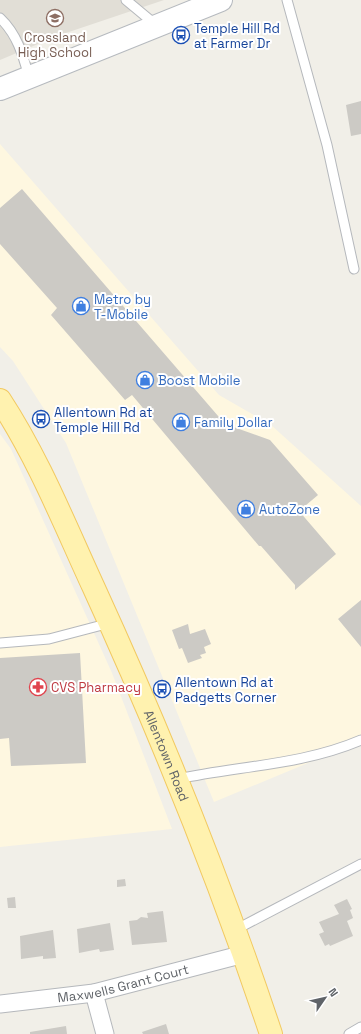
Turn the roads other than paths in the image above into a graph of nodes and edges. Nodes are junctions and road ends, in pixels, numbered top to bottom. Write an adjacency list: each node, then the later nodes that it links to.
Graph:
1 (126, 0): 5 (lane)
2 (221, 0): 5 (main road)
3 (287, 0): 8 (lane)
4 (0, 18): 6 (lane)
5 (157, 26): 6 (main road)
6 (28, 77): 7 (main road)
7 (0, 89)
8 (354, 269)
9 (1, 405): 10 (main road, Allentown Road)
10 (110, 623): 11 (lane); 13 (main road, Allentown Road)
11 (0, 643)
12 (361, 740): 13 (lane)
13 (178, 779): 15 (main road, Allentown Road)
14 (361, 864): 15 (lane)
15 (235, 930): 16 (main road, Allentown Road)
16 (244, 954): 17 (street, Maxwells Grant Court); 21 (main road, Allentown Road)
17 (94, 993): 18 (street, Maxwells Grant Court); 20 (street)
18 (0, 1004)
19 (361, 1027): 22 (lane)
20 (105, 1034)
21 (271, 1034)
22 (349, 1034)

